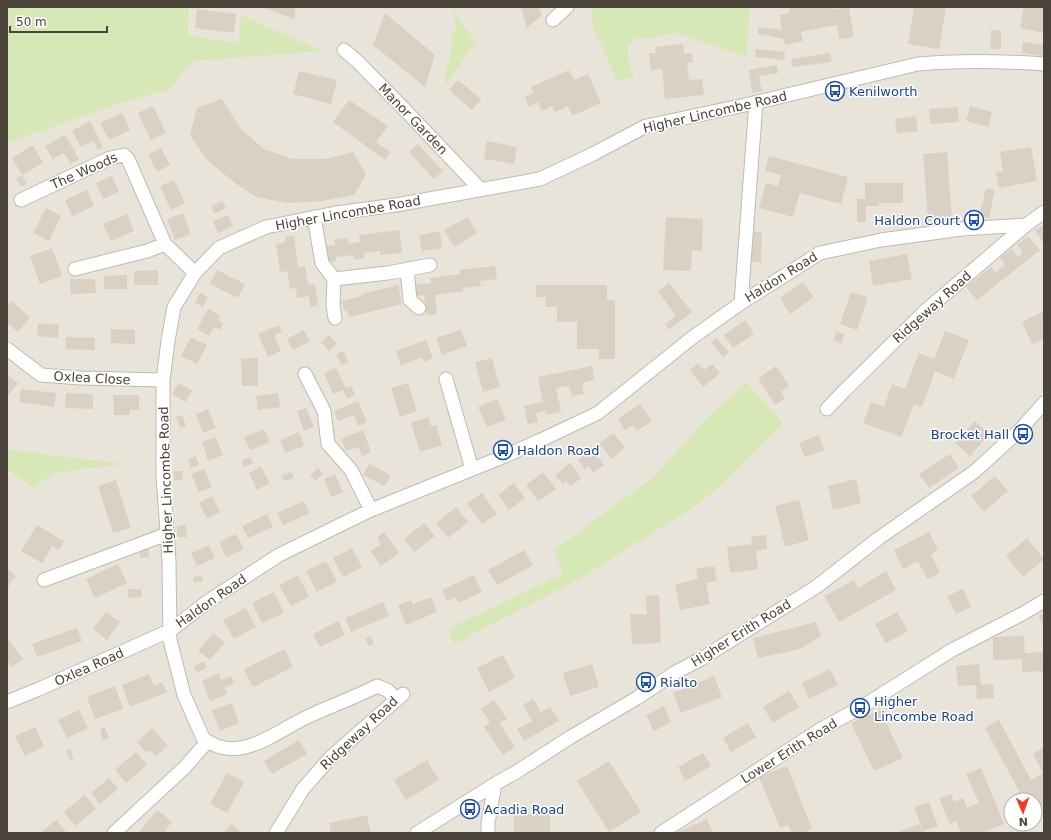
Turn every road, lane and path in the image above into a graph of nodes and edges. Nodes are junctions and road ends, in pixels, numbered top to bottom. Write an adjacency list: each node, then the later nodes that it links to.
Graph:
1 (567, 7): 2 (street)
2 (553, 20)
3 (344, 50): 6 (street, Manor Garden)
4 (1044, 64): 5 (street, Higher Lincombe Road)
5 (756, 102): 6 (street, Higher Lincombe Road); 17 (street)
6 (480, 189): 9 (street, Higher Lincombe Road)
7 (21, 200): 11 (street, The Woods)
8 (1044, 212): 10 (street, Ridgeway Road)
9 (314, 217): 15 (street, Higher Lincombe Road); 16 (street)
10 (1026, 225): 17 (street, Haldon Road); 25 (street, Ridgeway Road)
11 (165, 244): 13 (street); 15 (street, The Woods)
12 (430, 265): 14 (street)
13 (75, 269)
14 (407, 270): 16 (street); 18 (street)
15 (195, 274): 23 (street, Higher Lincombe Road)
16 (334, 279): 19 (street)
17 (741, 302): 26 (street, Haldon Road)
18 (419, 308)
19 (336, 318)
20 (7, 349): 23 (street, Oxlea Close)
21 (305, 374): 27 (street)
22 (446, 379): 26 (street)
23 (163, 380): 28 (street, Higher Lincombe Road)
24 (1044, 403): 34 (street, Higher Erith Road)
25 (827, 409)
26 (472, 469): 27 (street, Haldon Road)
27 (371, 510): 31 (street, Haldon Road)
28 (167, 534): 29 (street); 31 (street, Higher Lincombe Road)
29 (44, 580)
30 (1044, 601): 39 (street, Lower Erith Road)
31 (171, 630): 32 (street, Oxlea Road); 33 (street, Higher Lincombe Road)
32 (7, 702)
33 (207, 742): 35 (street); 36 (street, Ridgeway Road)
34 (494, 784): 37 (street, Higher Erith Road); 38 (street)
35 (114, 833)
36 (276, 833)
37 (417, 833)
38 (488, 833)
39 (661, 833)

